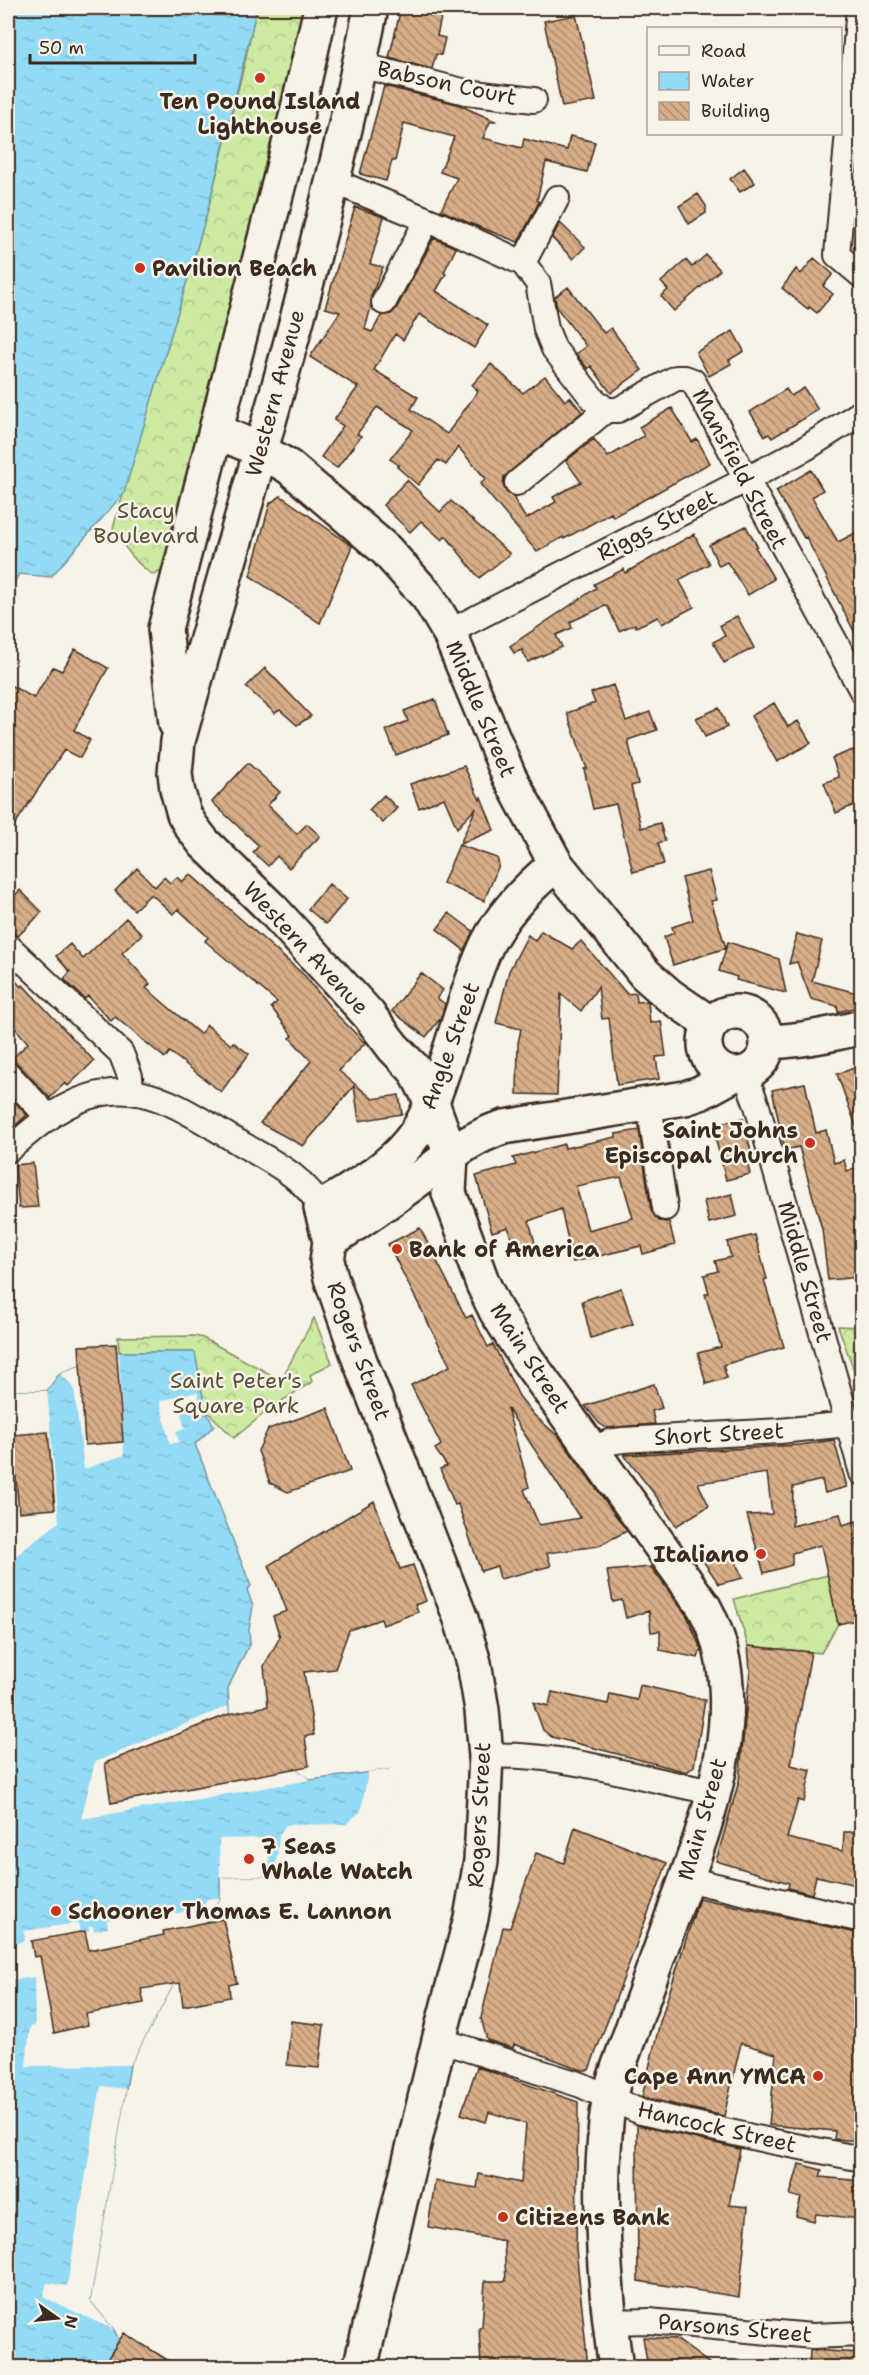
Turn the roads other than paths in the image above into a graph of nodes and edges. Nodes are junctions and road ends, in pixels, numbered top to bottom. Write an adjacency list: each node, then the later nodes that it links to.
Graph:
1 (321, 8): 14 (main road, Western Avenue)
2 (371, 8): 4 (main road, Western Avenue)
3 (859, 8): 10 (street)
4 (360, 64): 5 (street, Babson Court); 6 (main road, Western Avenue)
5 (534, 100)
6 (333, 181): 8 (street); 15 (main road, Western Avenue)
7 (557, 198): 9 (street)
8 (427, 220): 9 (street); 11 (street)
9 (523, 263): 12 (street)
10 (861, 276)
11 (384, 302)
12 (606, 410): 16 (street, Mansfield Street); 17 (street)
13 (861, 412): 16 (street, Riggs Street)
14 (216, 431): 15 (main road, Middle Street); 20 (main road, Western Avenue)
15 (260, 450): 18 (main road, Middle Street); 20 (main road, Western Avenue)
16 (746, 480): 18 (street, Riggs Street); 19 (street, Mansfield Street)
17 (517, 483)
18 (449, 632): 21 (main road, Middle Street)
19 (861, 692)
20 (178, 741): 29 (main road, Western Avenue)
21 (556, 864): 23 (main road, Middle Street); 29 (main road, Angle Street)
22 (8, 946): 28 (street)
23 (711, 1024): 25 (main road); 27 (main road)
24 (861, 1027): 25 (main road)
25 (767, 1042): 27 (main road)
26 (8, 1074): 31 (street)
27 (740, 1074): 30 (main road); 40 (street, Middle Street)
28 (131, 1090): 31 (street); 37 (street)
29 (432, 1103): 33 (main road, Western Avenue); 34 (main road, Angle Street)
30 (649, 1104): 33 (main road); 38 (street)
31 (49, 1118): 32 (street)
32 (8, 1150)
33 (452, 1155): 35 (main road); 36 (main road, Main Street)
34 (379, 1169): 35 (main road); 37 (main road, Angle Street)
35 (414, 1183): 36 (main road); 39 (main road)
36 (449, 1194): 42 (main road, Main Street)
37 (321, 1208): 39 (main road, Rogers Street)
38 (665, 1208)
39 (330, 1241): 44 (main road, Rogers Street)
40 (851, 1397): 41 (street, Middle Street)
41 (848, 1424): 42 (street, Short Street); 43 (street, Middle Street)
42 (592, 1450): 45 (main road, Main Street)
43 (861, 1473)
44 (486, 1756): 45 (street); 48 (main road, Rogers Street)
45 (714, 1792): 46 (main road, Main Street)
46 (686, 1879): 47 (street); 49 (main road, Main Street)
47 (861, 1920)
48 (440, 2040): 49 (street, Hancock Street); 53 (main road, Rogers Street)
49 (610, 2098): 50 (street, Hancock Street); 51 (main road, Main Street)
50 (861, 2159)
51 (609, 2322): 52 (street, Parsons Street); 54 (main road, Main Street)
52 (861, 2334)
53 (360, 2367)
54 (616, 2367)

